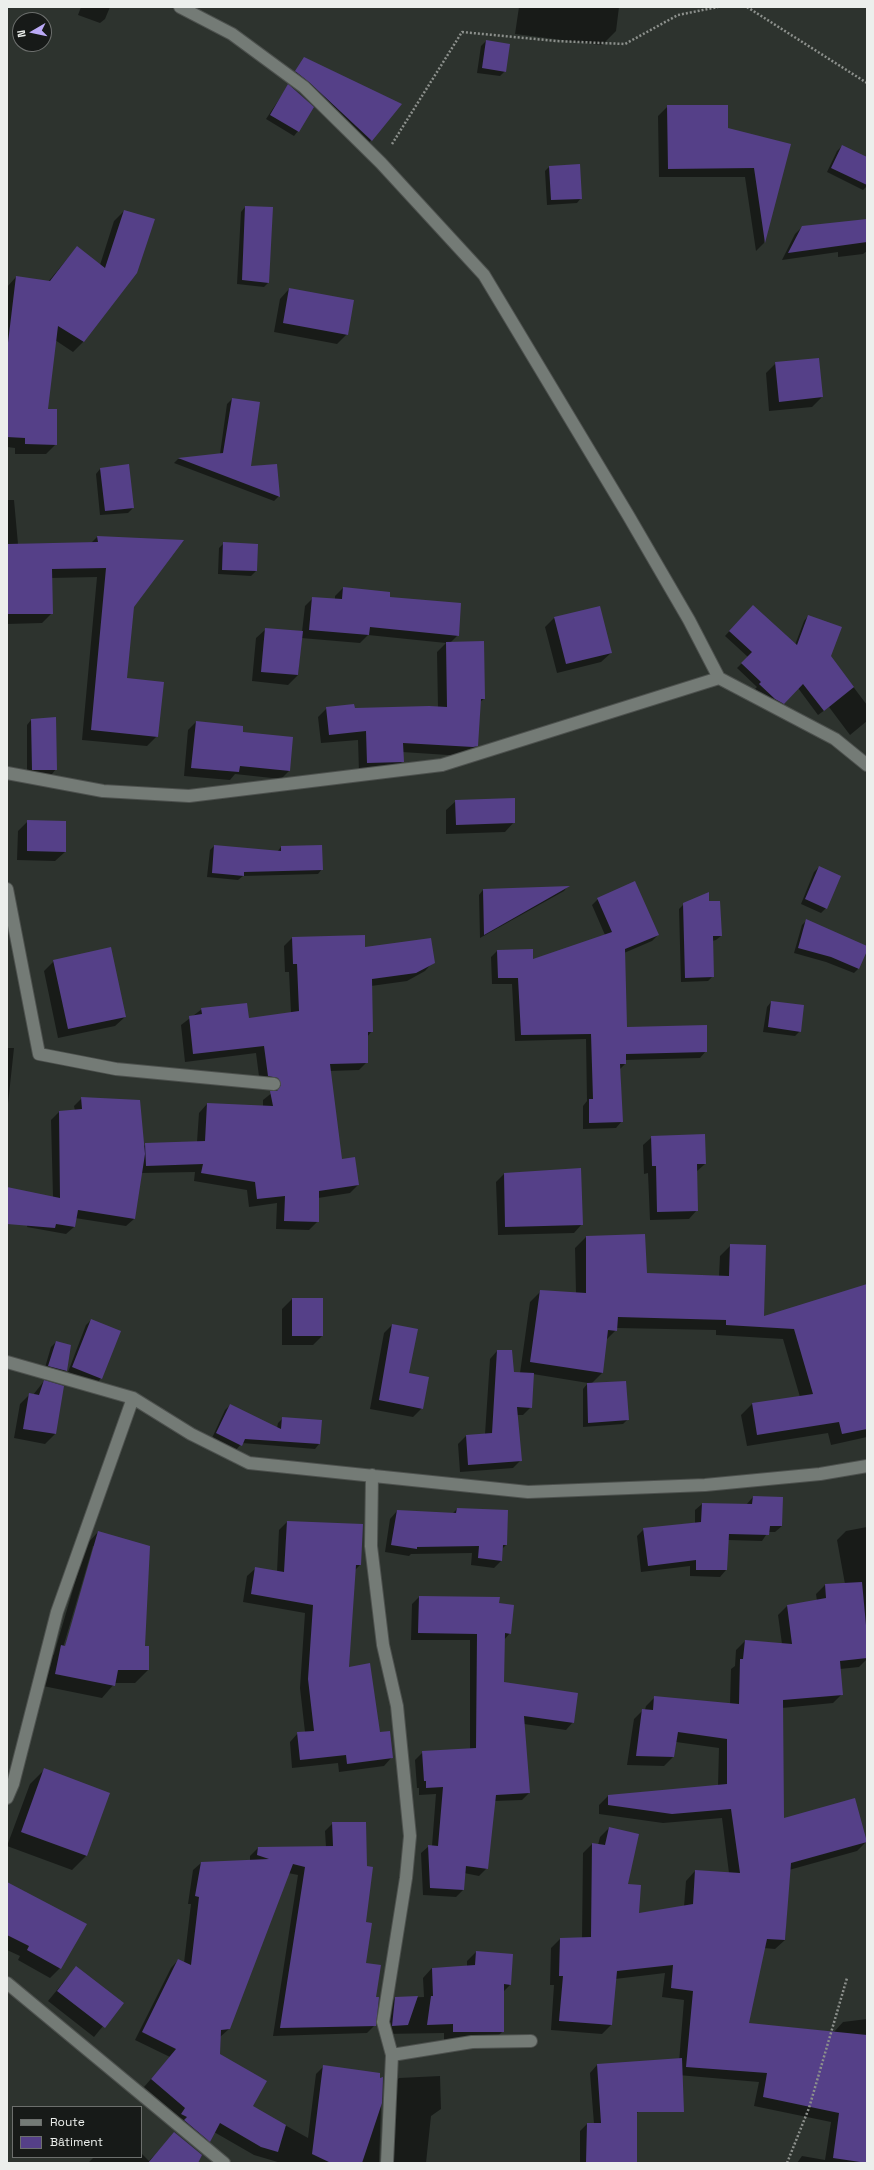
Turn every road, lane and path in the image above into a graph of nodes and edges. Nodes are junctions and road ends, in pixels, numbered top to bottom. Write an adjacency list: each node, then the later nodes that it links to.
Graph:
1 (180, 7): 5 (street)
2 (718, 7): 5 (path)
3 (747, 7): 4 (path)
4 (867, 83)
5 (381, 163): 6 (street)
6 (719, 678): 7 (street); 8 (street)
7 (867, 765)
8 (7, 773)
9 (7, 889): 10 (street)
10 (274, 1084)
11 (7, 1362): 12 (street)
12 (133, 1398): 14 (street); 15 (street)
13 (867, 1466): 14 (street)
14 (372, 1475): 19 (street)
15 (7, 1798)
16 (847, 1978): 22 (path)
17 (7, 1983): 20 (street)
18 (531, 2042): 19 (street)
19 (392, 2055): 21 (street)
20 (224, 2163)
21 (388, 2163)
22 (787, 2163)

